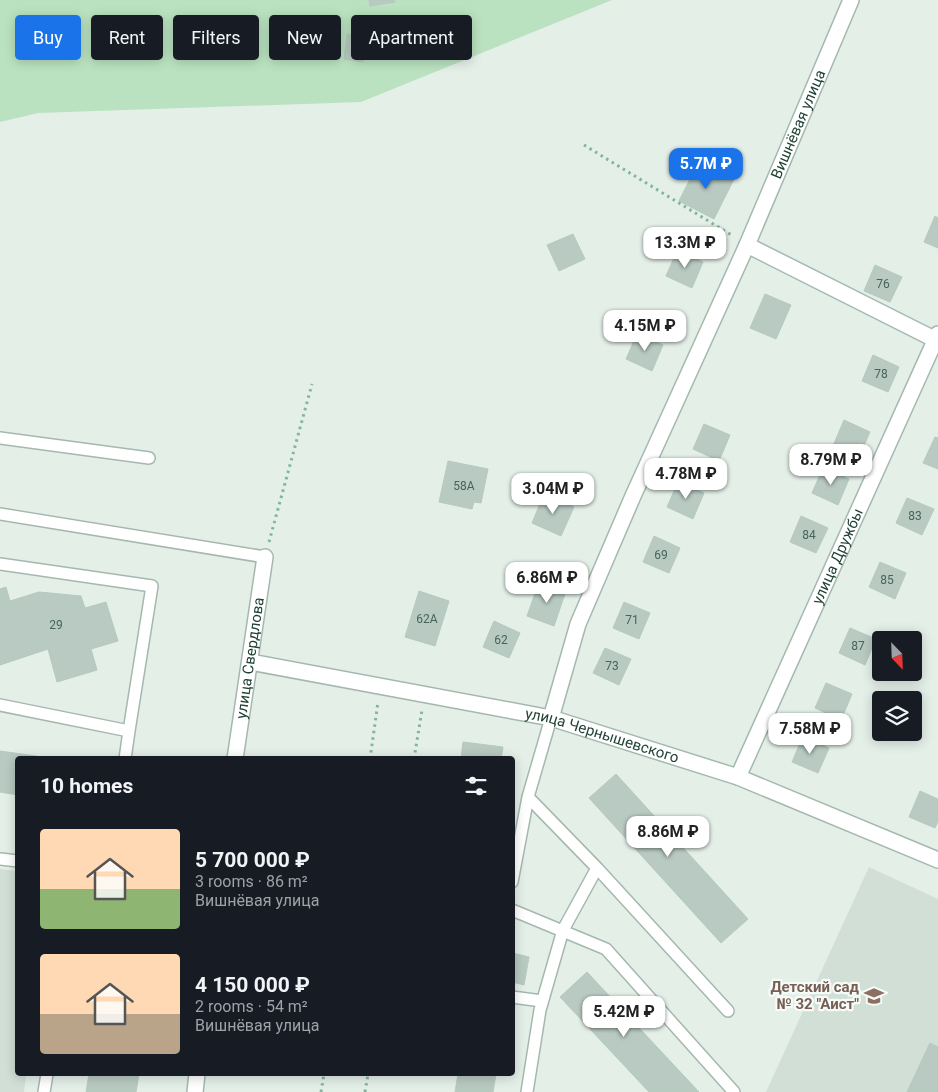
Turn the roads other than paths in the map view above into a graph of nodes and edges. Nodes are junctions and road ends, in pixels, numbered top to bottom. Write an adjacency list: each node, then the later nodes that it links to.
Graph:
1 (851, 0): 2 (street, Вишнёвая улица)
2 (747, 245): 3 (street); 11 (street, Вишнёвая улица)
3 (937, 338): 15 (street, улица Дружбы)
4 (0, 438): 5 (lane)
5 (149, 458)
6 (0, 514): 7 (lane)
7 (265, 557): 9 (street, улица Свердлова)
8 (0, 564): 12 (lane)
9 (250, 662): 11 (street, улица Чернышевского); 14 (street, улица Свердлова)
10 (0, 705): 12 (lane)
11 (551, 718): 15 (street, улица Чернышевского); 16 (lane)
12 (129, 731): 13 (lane)
13 (125, 756)
14 (236, 756)
15 (738, 777): 18 (street, улица Чернышевского)
16 (528, 797): 20 (lane); 21 (lane)
17 (0, 859): 19 (lane)
18 (938, 860)
19 (15, 861)
20 (515, 866)
21 (597, 868): 23 (lane); 26 (lane)
22 (515, 911): 23 (lane)
23 (563, 930): 25 (lane); 32 (lane)
24 (515, 997): 25 (lane)
25 (542, 1001): 31 (lane)
26 (728, 1011)
27 (47, 1076): 29 (lane)
28 (197, 1076): 30 (street)
29 (44, 1092)
30 (195, 1092)
31 (527, 1092)
32 (734, 1092)

